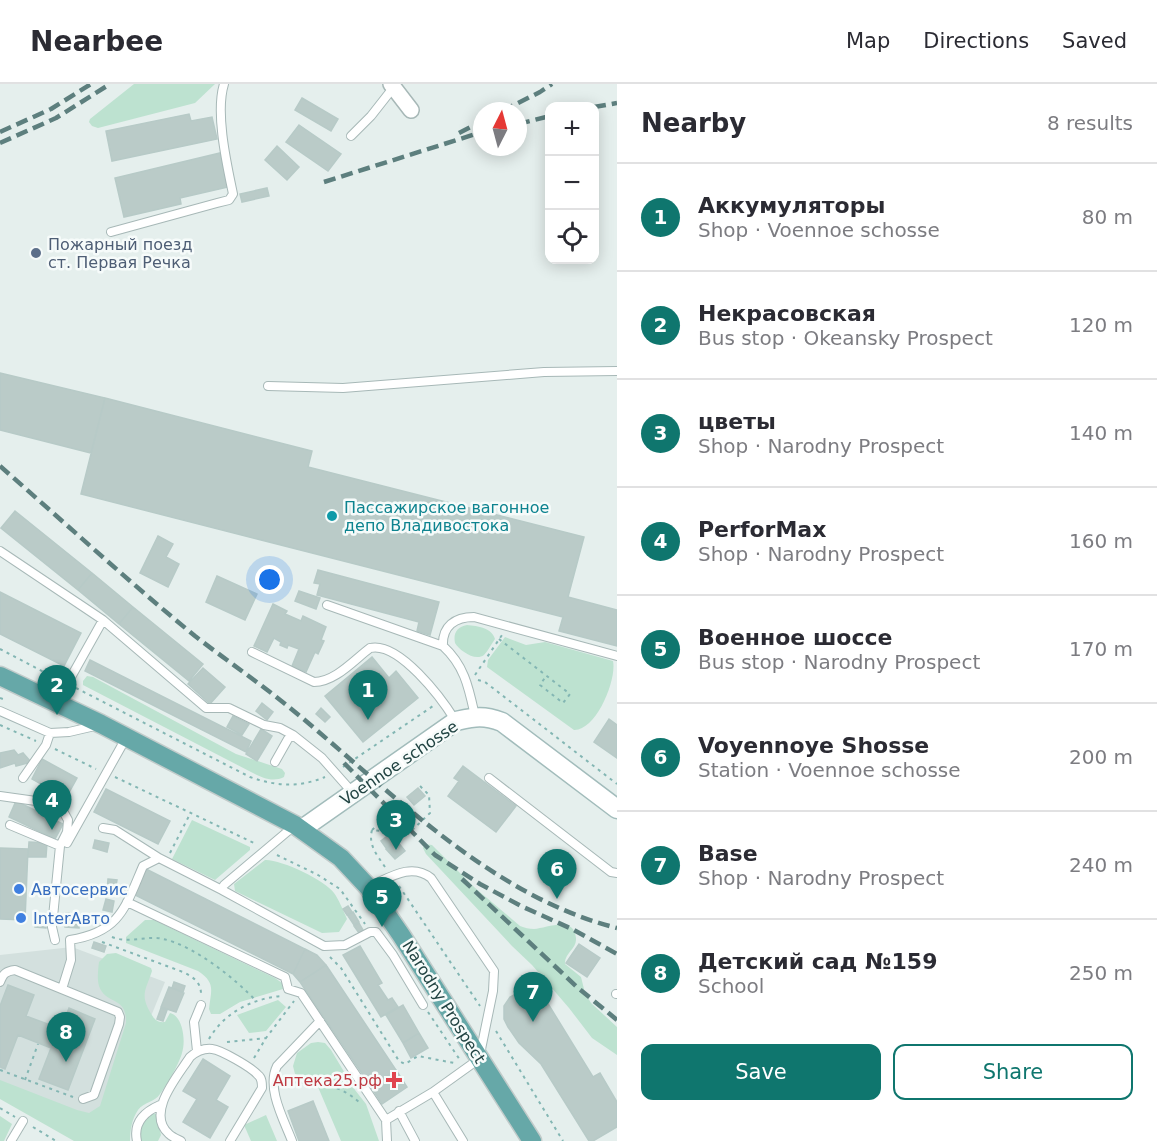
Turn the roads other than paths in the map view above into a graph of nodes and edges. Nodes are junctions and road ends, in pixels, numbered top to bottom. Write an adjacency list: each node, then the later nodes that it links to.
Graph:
1 (224, 84): 5 (lane)
2 (392, 86): 3 (street); 4 (lane)
3 (411, 110)
4 (351, 136)
5 (111, 232)
6 (617, 371): 7 (lane)
7 (268, 386)
8 (0, 551): 10 (lane)
9 (327, 606): 11 (lane)
10 (103, 620): 15 (lane); 21 (lane)
11 (443, 646): 13 (lane); 17 (lane)
12 (252, 652): 18 (lane)
13 (617, 656)
14 (0, 676): 15 (main road, Narodny Prospect)
15 (57, 702): 19 (main road, Narodny Prospect)
16 (0, 711): 20 (lane)
17 (475, 717): 18 (main road, Voennoe schosse); 28 (main road, Voennoe schosse)
18 (456, 722): 26 (main road, Voennoe schosse)
19 (101, 724): 20 (lane); 22 (main road, Narodny Prospect)
20 (50, 733): 24 (lane)
21 (293, 735): 23 (lane); 26 (lane)
22 (126, 738): 30 (main road, Narodny Prospect); 33 (lane)
23 (275, 762)
24 (23, 778)
25 (489, 778): 35 (lane)
26 (353, 793): 30 (main road, Voennoe schosse)
27 (0, 796): 32 (lane)
28 (617, 809)
29 (10, 825): 32 (lane)
30 (298, 827): 36 (main road, Narodny Prospect); 37 (lane)
31 (103, 828): 34 (lane)
32 (60, 846): 33 (lane)
33 (59, 856): 39 (lane)
34 (162, 860): 37 (lane); 38 (lane)
35 (617, 873)
36 (368, 886): 40 (main road, Narodny Prospect); 46 (lane)
37 (222, 890): 40 (lane)
38 (127, 902): 42 (lane); 44 (lane)
39 (55, 940)
40 (401, 951): 46 (main road, Narodny Prospect)
41 (0, 982): 42 (lane)
42 (62, 988): 50 (lane)
43 (201, 1005): 45 (lane)
44 (320, 1021): 47 (lane); 53 (lane)
45 (197, 1051): 48 (lane); 51 (lane)
46 (479, 1059): 49 (lane); 63 (main road, Narodny Prospect)
47 (274, 1086): 48 (lane); 59 (lane)
48 (262, 1088): 58 (lane)
49 (433, 1092): 52 (lane); 62 (lane)
50 (83, 1099)
51 (160, 1105): 56 (lane); 57 (lane)
52 (399, 1111): 53 (lane); 61 (lane)
53 (386, 1120): 60 (lane)
54 (22, 1121): 55 (lane)
55 (11, 1141)
56 (137, 1141)
57 (181, 1141)
58 (230, 1141)
59 (291, 1141)
60 (387, 1141)
61 (415, 1141)
62 (463, 1141)
63 (532, 1141)

